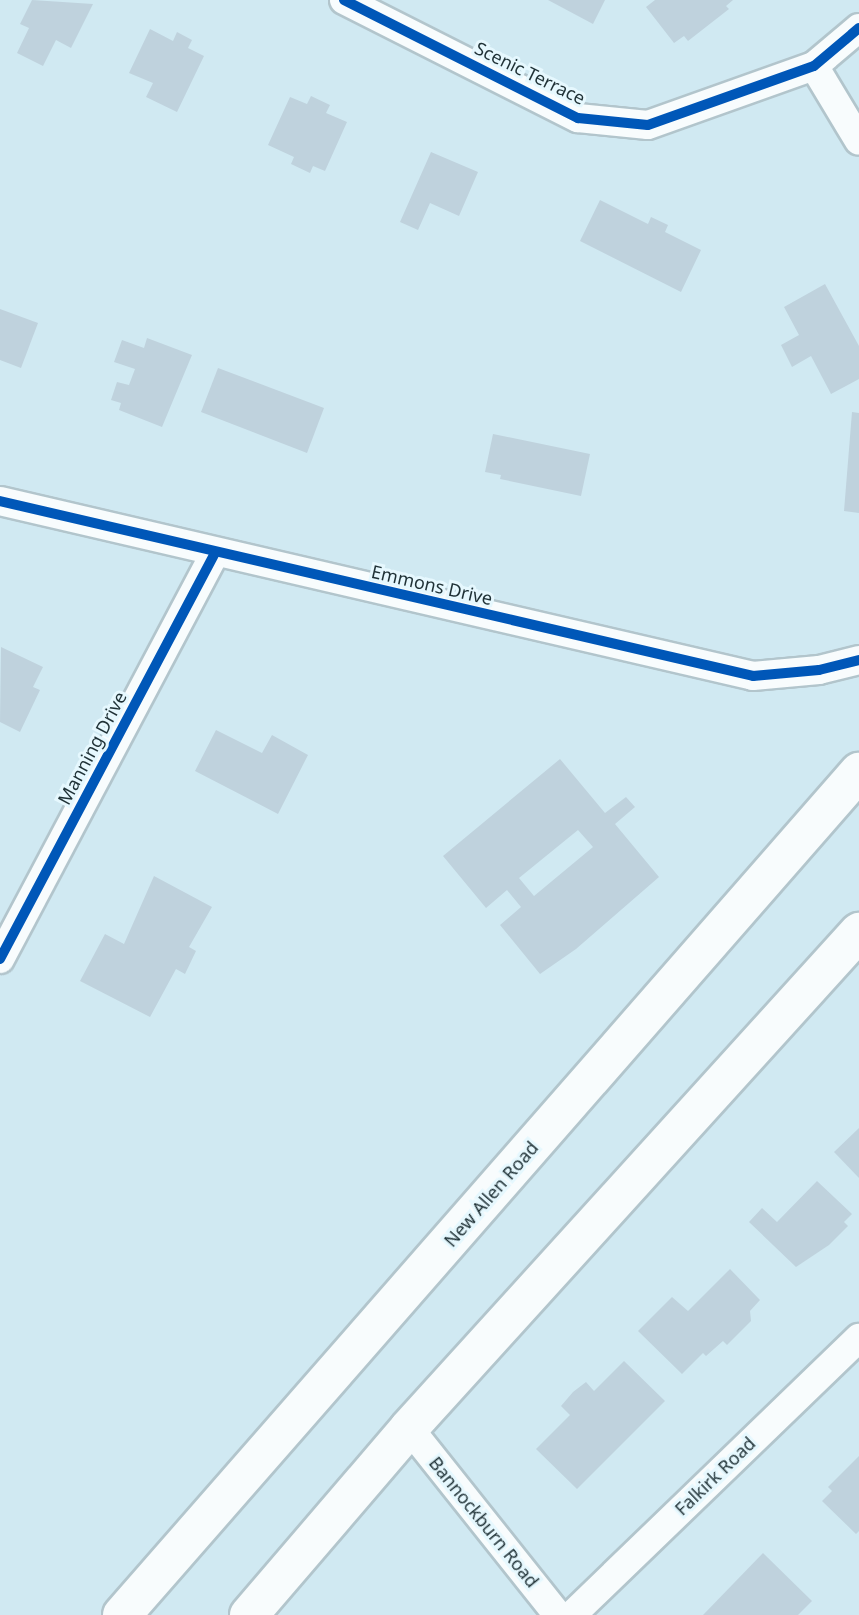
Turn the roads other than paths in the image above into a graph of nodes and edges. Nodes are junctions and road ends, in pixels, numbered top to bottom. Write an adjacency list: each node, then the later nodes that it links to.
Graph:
1 (344, 0): 3 (street, Scenic Terrace)
2 (859, 28): 3 (street, Scenic Terrace)
3 (814, 66): 4 (street)
4 (859, 141)
5 (0, 501): 6 (street, Emmons Drive)
6 (214, 554): 7 (street, Emmons Drive); 10 (street, Manning Drive)
7 (859, 660)
8 (859, 772): 13 (main road, New Allen Road)
9 (859, 932): 12 (main road)
10 (0, 959)
11 (859, 1338): 16 (street, Falkirk Road)
12 (409, 1429): 14 (main road); 15 (street, Bannockburn Road)
13 (122, 1615)
14 (249, 1615)
15 (558, 1615)
16 (572, 1615)

